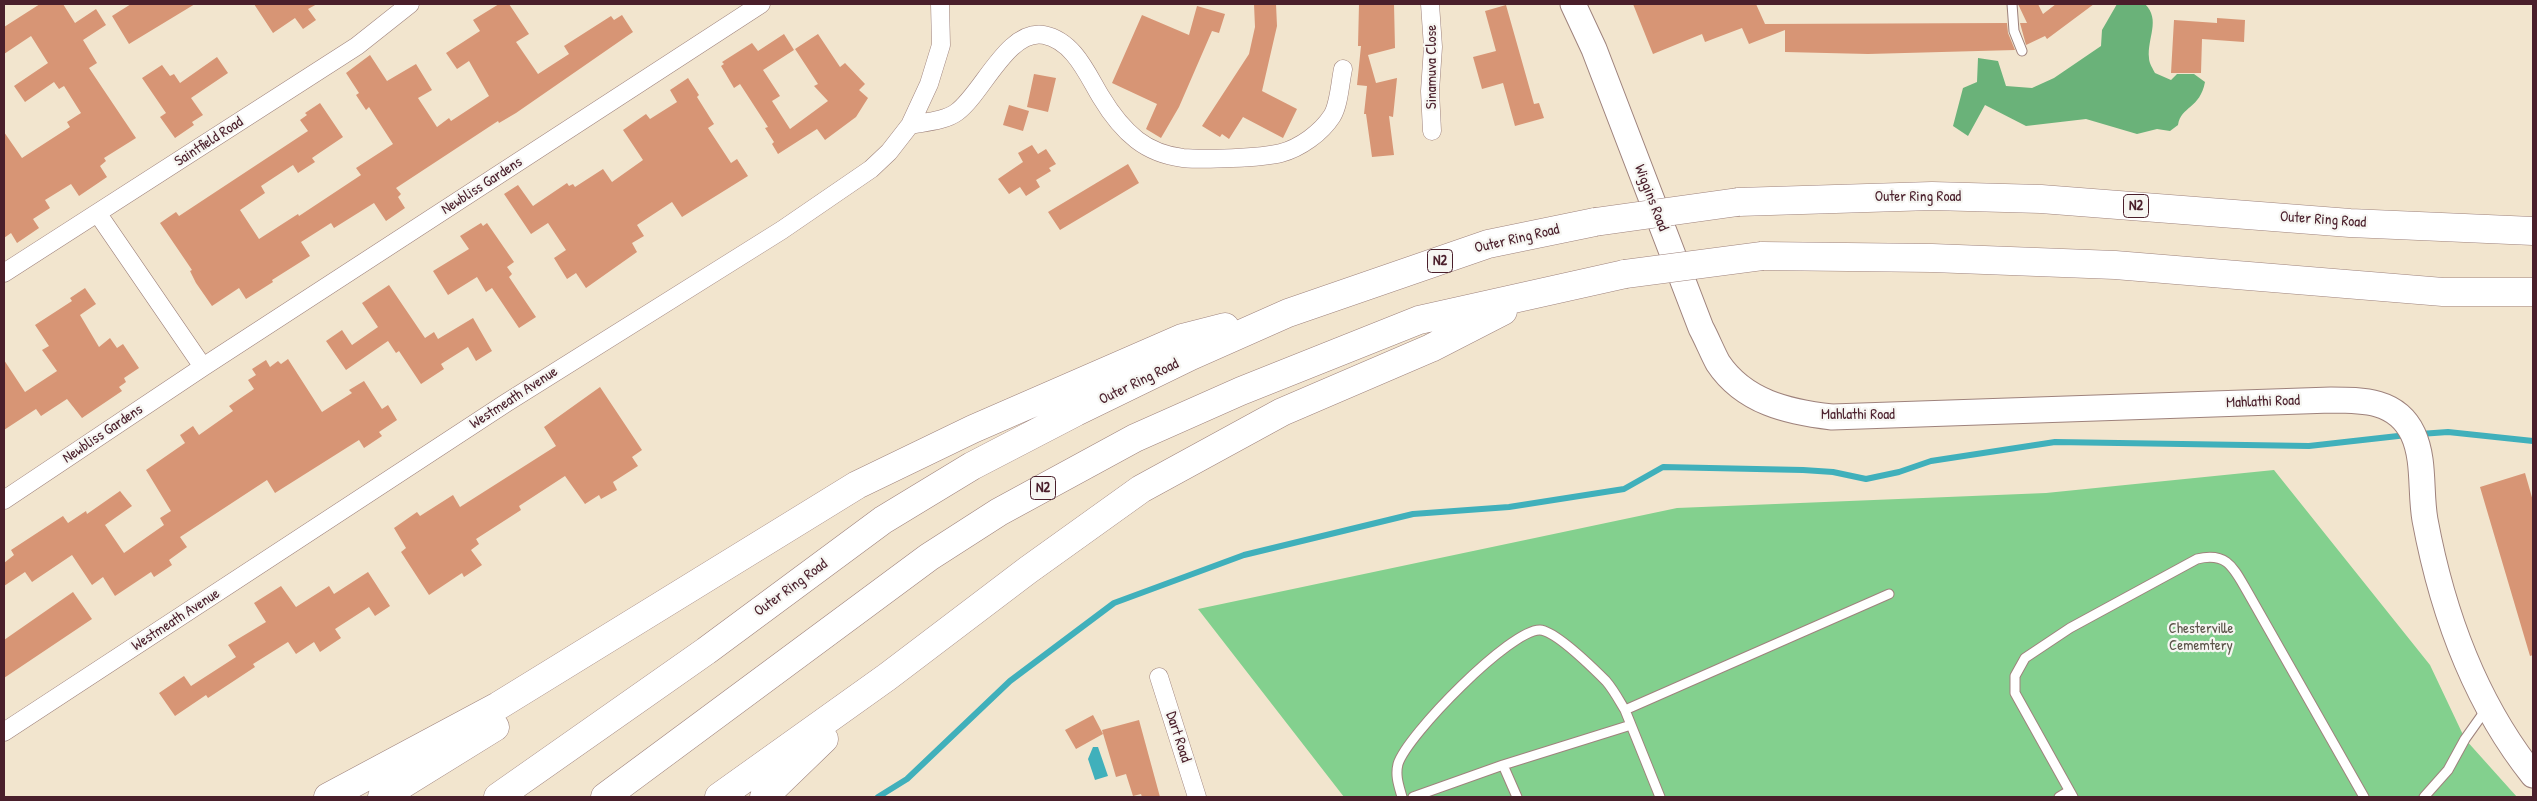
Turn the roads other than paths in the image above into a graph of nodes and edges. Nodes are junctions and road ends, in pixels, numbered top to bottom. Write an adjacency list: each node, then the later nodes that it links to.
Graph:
1 (410, 4): 11 (street, Saintfield Road)
2 (761, 4): 17 (street, Newbliss Gardens)
3 (940, 4): 9 (street, Westmeath Avenue)
4 (1430, 4): 10 (street, Sinamuva Close)
5 (1573, 4): 18 (street, Wiggins Road)
6 (2012, 4): 7 (lane)
7 (2022, 51)
8 (1343, 69): 9 (street)
9 (910, 126): 27 (street, Westmeath Avenue)
10 (1432, 131)
11 (98, 214): 13 (street, Saintfield Road); 17 (street)
12 (2533, 231): 16 (highway, Outer Ring Road / N2, bridge)
13 (4, 273)
14 (1540, 292): 15 (highway, N2, bridge); 22 (highway); 34 (highway, N2)
15 (2533, 292)
16 (1288, 313): 20 (highway); 33 (highway, Outer Ring Road / N2)
17 (203, 367): 19 (street, Newbliss Gardens)
18 (1739, 387): 24 (street, Mahlathi Road)
19 (4, 500)
20 (703, 581): 31 (highway); 32 (highway)
21 (1889, 594): 25 (lane)
22 (887, 677): 35 (highway); 36 (highway)
23 (1160, 677): 37 (street, Dart Road)
24 (2488, 706): 29 (street, Mahlathi Road); 44 (lane)
25 (1625, 710): 26 (lane); 38 (lane)
26 (1631, 725): 28 (lane); 41 (lane)
27 (4, 732)
28 (1503, 765): 39 (lane); 40 (lane)
29 (2533, 775)
30 (2071, 794): 42 (lane); 43 (lane)
31 (328, 797)
32 (382, 797)
33 (498, 797)
34 (605, 797)
35 (719, 797)
36 (764, 797)
37 (1197, 797)
38 (1402, 797)
39 (1413, 797)
40 (1517, 797)
41 (1660, 797)
42 (2059, 797)
43 (2364, 797)
44 (2424, 797)

